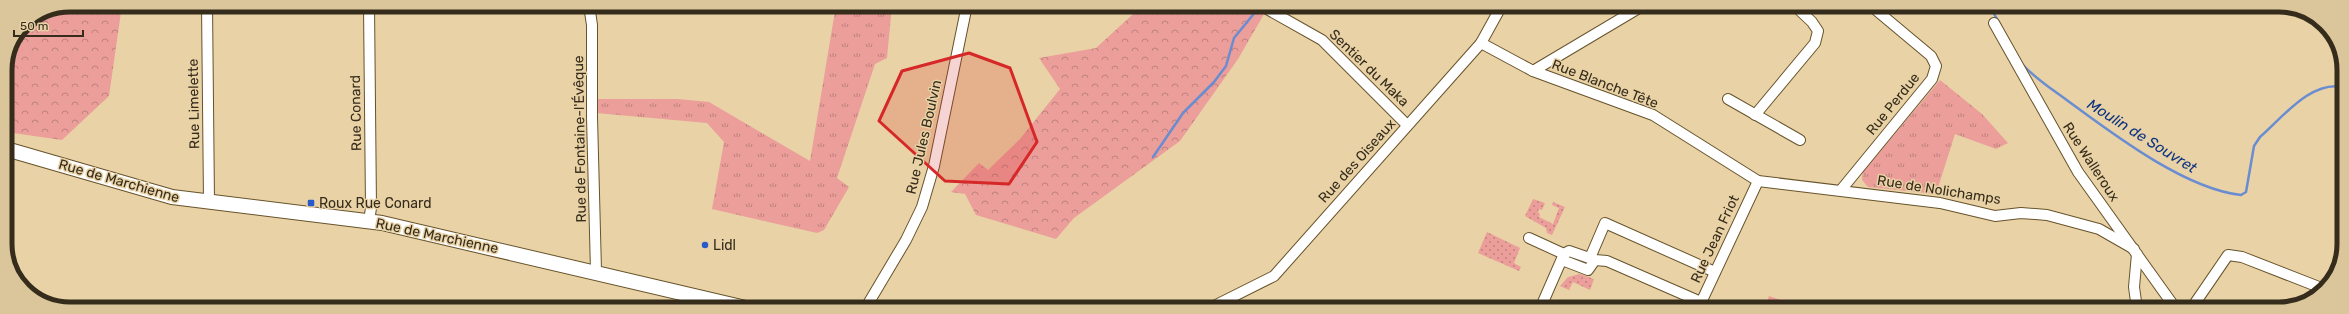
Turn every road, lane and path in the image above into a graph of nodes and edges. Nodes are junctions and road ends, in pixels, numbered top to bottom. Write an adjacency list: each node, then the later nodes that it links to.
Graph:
1 (207, 12): 20 (street, Rue Limelette)
2 (369, 12): 21 (street, Rue Conard)
3 (590, 12): 26 (street, Rue de Fontaine-l'Évêque)
4 (966, 12): 30 (street, Rue Jules Boulvin)
5 (1272, 12): 15 (street, Sentier du Maka)
6 (1498, 12): 11 (street, Rue des Oiseaux)
7 (1632, 12): 12 (street)
8 (1801, 12): 14 (street)
9 (1878, 12): 19 (street, Rue Perdue)
10 (1994, 23): 23 (street, Rue Walleroux)
11 (1481, 43): 12 (street, Rue Blanche Tête); 15 (street, Rue des Oiseaux)
12 (1533, 71): 18 (street, Rue Blanche Tête)
13 (1728, 99): 14 (street)
14 (1755, 115): 16 (street)
15 (1407, 126): 31 (street, Rue des Oiseaux)
16 (1800, 140)
17 (12, 151): 20 (main road, Rue de Marchienne)
18 (1758, 181): 19 (street, Rue de Nolichamps); 27 (street, Rue Jean Friot)
19 (1841, 190): 23 (street, Rue de Nolichamps)
20 (209, 202): 21 (main road, Rue de Marchienne)
21 (369, 221): 26 (main road, Rue de Marchienne)
22 (1529, 238): 24 (street)
23 (2135, 251): 35 (street); 36 (street, Rue Walleroux)
24 (1565, 255): 25 (street); 32 (street)
25 (1592, 259): 27 (street); 33 (street)
26 (596, 271): 29 (main road, Rue de Marchienne)
27 (1714, 272): 34 (street, Rue Jean Friot)
28 (2318, 287): 37 (street)
29 (700, 302)
30 (869, 302)
31 (1222, 302)
32 (1543, 302)
33 (1694, 302)
34 (1701, 302)
35 (2136, 302)
36 (2171, 302)
37 (2196, 302)

